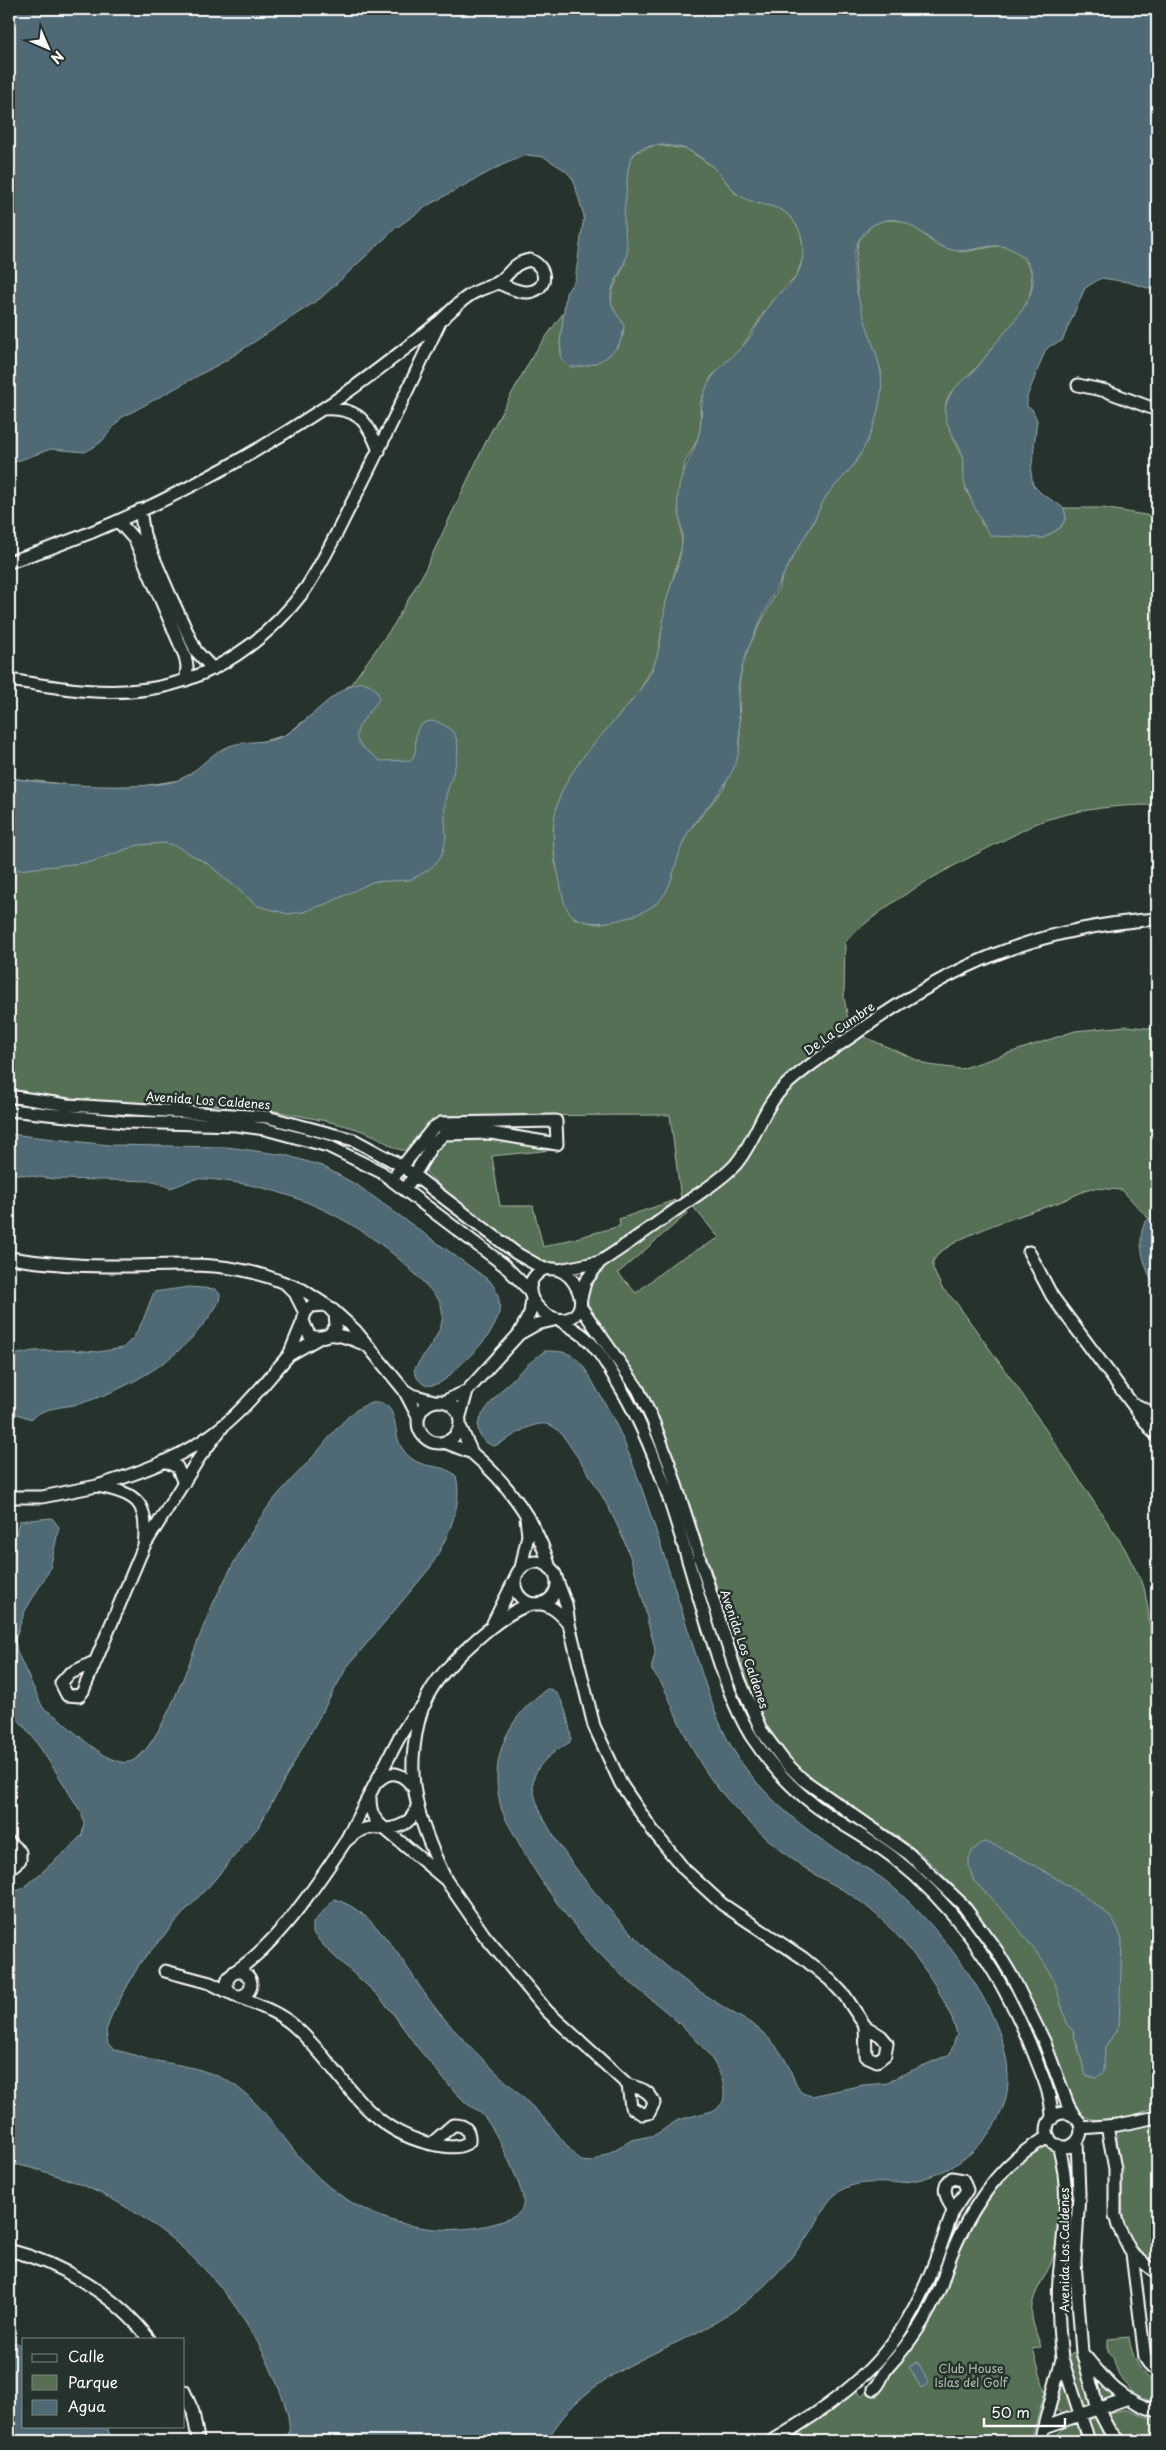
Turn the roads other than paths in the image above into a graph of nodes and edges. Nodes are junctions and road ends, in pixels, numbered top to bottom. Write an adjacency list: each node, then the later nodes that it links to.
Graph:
1 (498, 282): 2 (street)
2 (441, 320): 4 (street); 6 (street)
3 (1078, 385): 5 (street)
4 (323, 409): 6 (street); 7 (street)
5 (1157, 410)
6 (378, 451): 14 (street)
7 (140, 510): 8 (street); 9 (street)
8 (118, 521): 9 (street); 10 (street)
9 (139, 538): 11 (street)
10 (9, 562)
11 (164, 595): 12 (street); 13 (street)
12 (196, 651): 13 (street); 14 (street)
13 (185, 656): 16 (street)
14 (213, 669): 16 (street)
15 (9, 680): 16 (street)
16 (186, 680)
17 (1157, 919): 29 (street, De La Cumbre)
18 (9, 1096): 22 (street, Avenida Los Caldenes)
19 (9, 1110): 24 (street, Avenida Los Caldenes)
20 (519, 1121): 21 (street); 21 (street); 22 (street)
21 (518, 1137): 23 (street)
22 (402, 1166): 23 (street, Avenida Los Caldenes); 24 (street)
23 (415, 1176): 25 (street); 31 (street, Avenida Los Caldenes)
24 (391, 1180): 25 (street, Avenida Los Caldenes)
25 (405, 1190): 34 (street, Avenida Los Caldenes)
26 (1029, 1252): 45 (street)
27 (9, 1258): 28 (street)
28 (26, 1261): 30 (street); 33 (street)
29 (600, 1262): 32 (street); 35 (street)
30 (9, 1265)
31 (544, 1269): 32 (street); 34 (street)
32 (559, 1270): 35 (street)
33 (284, 1283): 36 (street); 37 (street)
34 (531, 1295): 38 (street); 39 (street)
35 (580, 1303): 38 (street); 90 (street, Avenida Los Caldenes)
36 (329, 1307): 37 (street); 40 (street); 41 (street)
37 (304, 1317): 40 (street); 42 (street)
38 (558, 1319): 39 (street); 92 (street)
39 (520, 1334): 44 (street)
40 (324, 1337): 41 (street); 42 (street)
41 (366, 1345): 43 (street)
42 (289, 1355): 51 (street)
43 (404, 1390): 46 (street); 48 (street)
44 (467, 1391): 46 (street); 50 (street)
45 (1127, 1398): 47 (street); 52 (street)
46 (440, 1401): 48 (street); 50 (street)
47 (1157, 1415)
48 (418, 1417): 53 (street)
49 (1157, 1420): 52 (street)
50 (460, 1421): 53 (street); 54 (street)
51 (224, 1425): 55 (street); 57 (street)
52 (1155, 1436)
53 (444, 1442): 54 (street)
54 (472, 1453): 63 (street)
55 (165, 1461): 56 (street); 57 (street)
56 (138, 1473): 58 (street); 60 (street)
57 (184, 1483): 61 (street)
58 (97, 1486): 59 (street); 60 (street)
59 (9, 1497)
60 (133, 1497): 62 (street)
61 (169, 1506): 62 (street); 64 (street)
62 (143, 1511): 64 (street)
63 (526, 1518): 65 (street); 66 (street)
64 (144, 1546): 70 (street)
65 (519, 1573): 66 (street); 67 (street); 69 (street)
66 (553, 1573): 67 (street); 68 (street)
67 (536, 1604): 68 (street); 69 (street)
68 (569, 1624): 88 (street)
69 (491, 1627): 71 (street)
70 (96, 1661)
71 (425, 1704): 72 (street); 73 (street)
72 (378, 1782): 73 (street); 74 (street)
73 (413, 1787): 75 (street)
74 (370, 1797): 76 (street); 78 (street)
75 (417, 1806): 76 (street); 80 (street)
76 (385, 1829): 78 (street); 80 (street)
77 (9, 1842): 79 (street)
78 (345, 1842): 81 (street)
79 (9, 1869)
80 (446, 1880): 89 (street)
81 (253, 1958): 83 (street); 85 (street)
82 (165, 1971): 84 (street)
83 (232, 1974): 84 (street); 85 (street); 86 (street)
84 (210, 1983): 86 (street)
85 (251, 1983): 86 (street); 87 (street)
86 (235, 1995): 87 (street)
87 (264, 2008): 97 (street)
88 (865, 2026)
89 (628, 2085)
90 (1075, 2117): 92 (street); 94 (street)
91 (1157, 2117): 93 (street)
92 (1052, 2119): 95 (street)
93 (1107, 2126): 94 (street); 100 (street)
94 (1081, 2128): 96 (street)
95 (1054, 2141): 96 (street); 104 (street, Avenida Los Caldenes); 106 (street)
96 (1077, 2141): 103 (street, Avenida Los Caldenes)
97 (431, 2144)
98 (953, 2211): 114 (street)
99 (9, 2250): 102 (street)
100 (1132, 2254): 101 (street); 105 (street)
101 (1157, 2272)
102 (148, 2338)
103 (1082, 2352): 108 (street); 109 (street, Avenida Los Caldenes)
104 (1062, 2359): 111 (street, Avenida Los Caldenes); 112 (street)
105 (1157, 2369)
106 (874, 2389)
107 (185, 2394): 113 (street)
108 (1126, 2399): 109 (street); 110 (street)
109 (1098, 2408): 111 (street); 117 (street, Avenida Los Caldenes)
110 (1157, 2411)
111 (1081, 2414): 112 (street); 116 (street, Avenida Los Caldenes)
112 (1045, 2427): 115 (street)
113 (198, 2439)
114 (772, 2441)
115 (1040, 2441)
116 (1089, 2441)
117 (1119, 2441)

